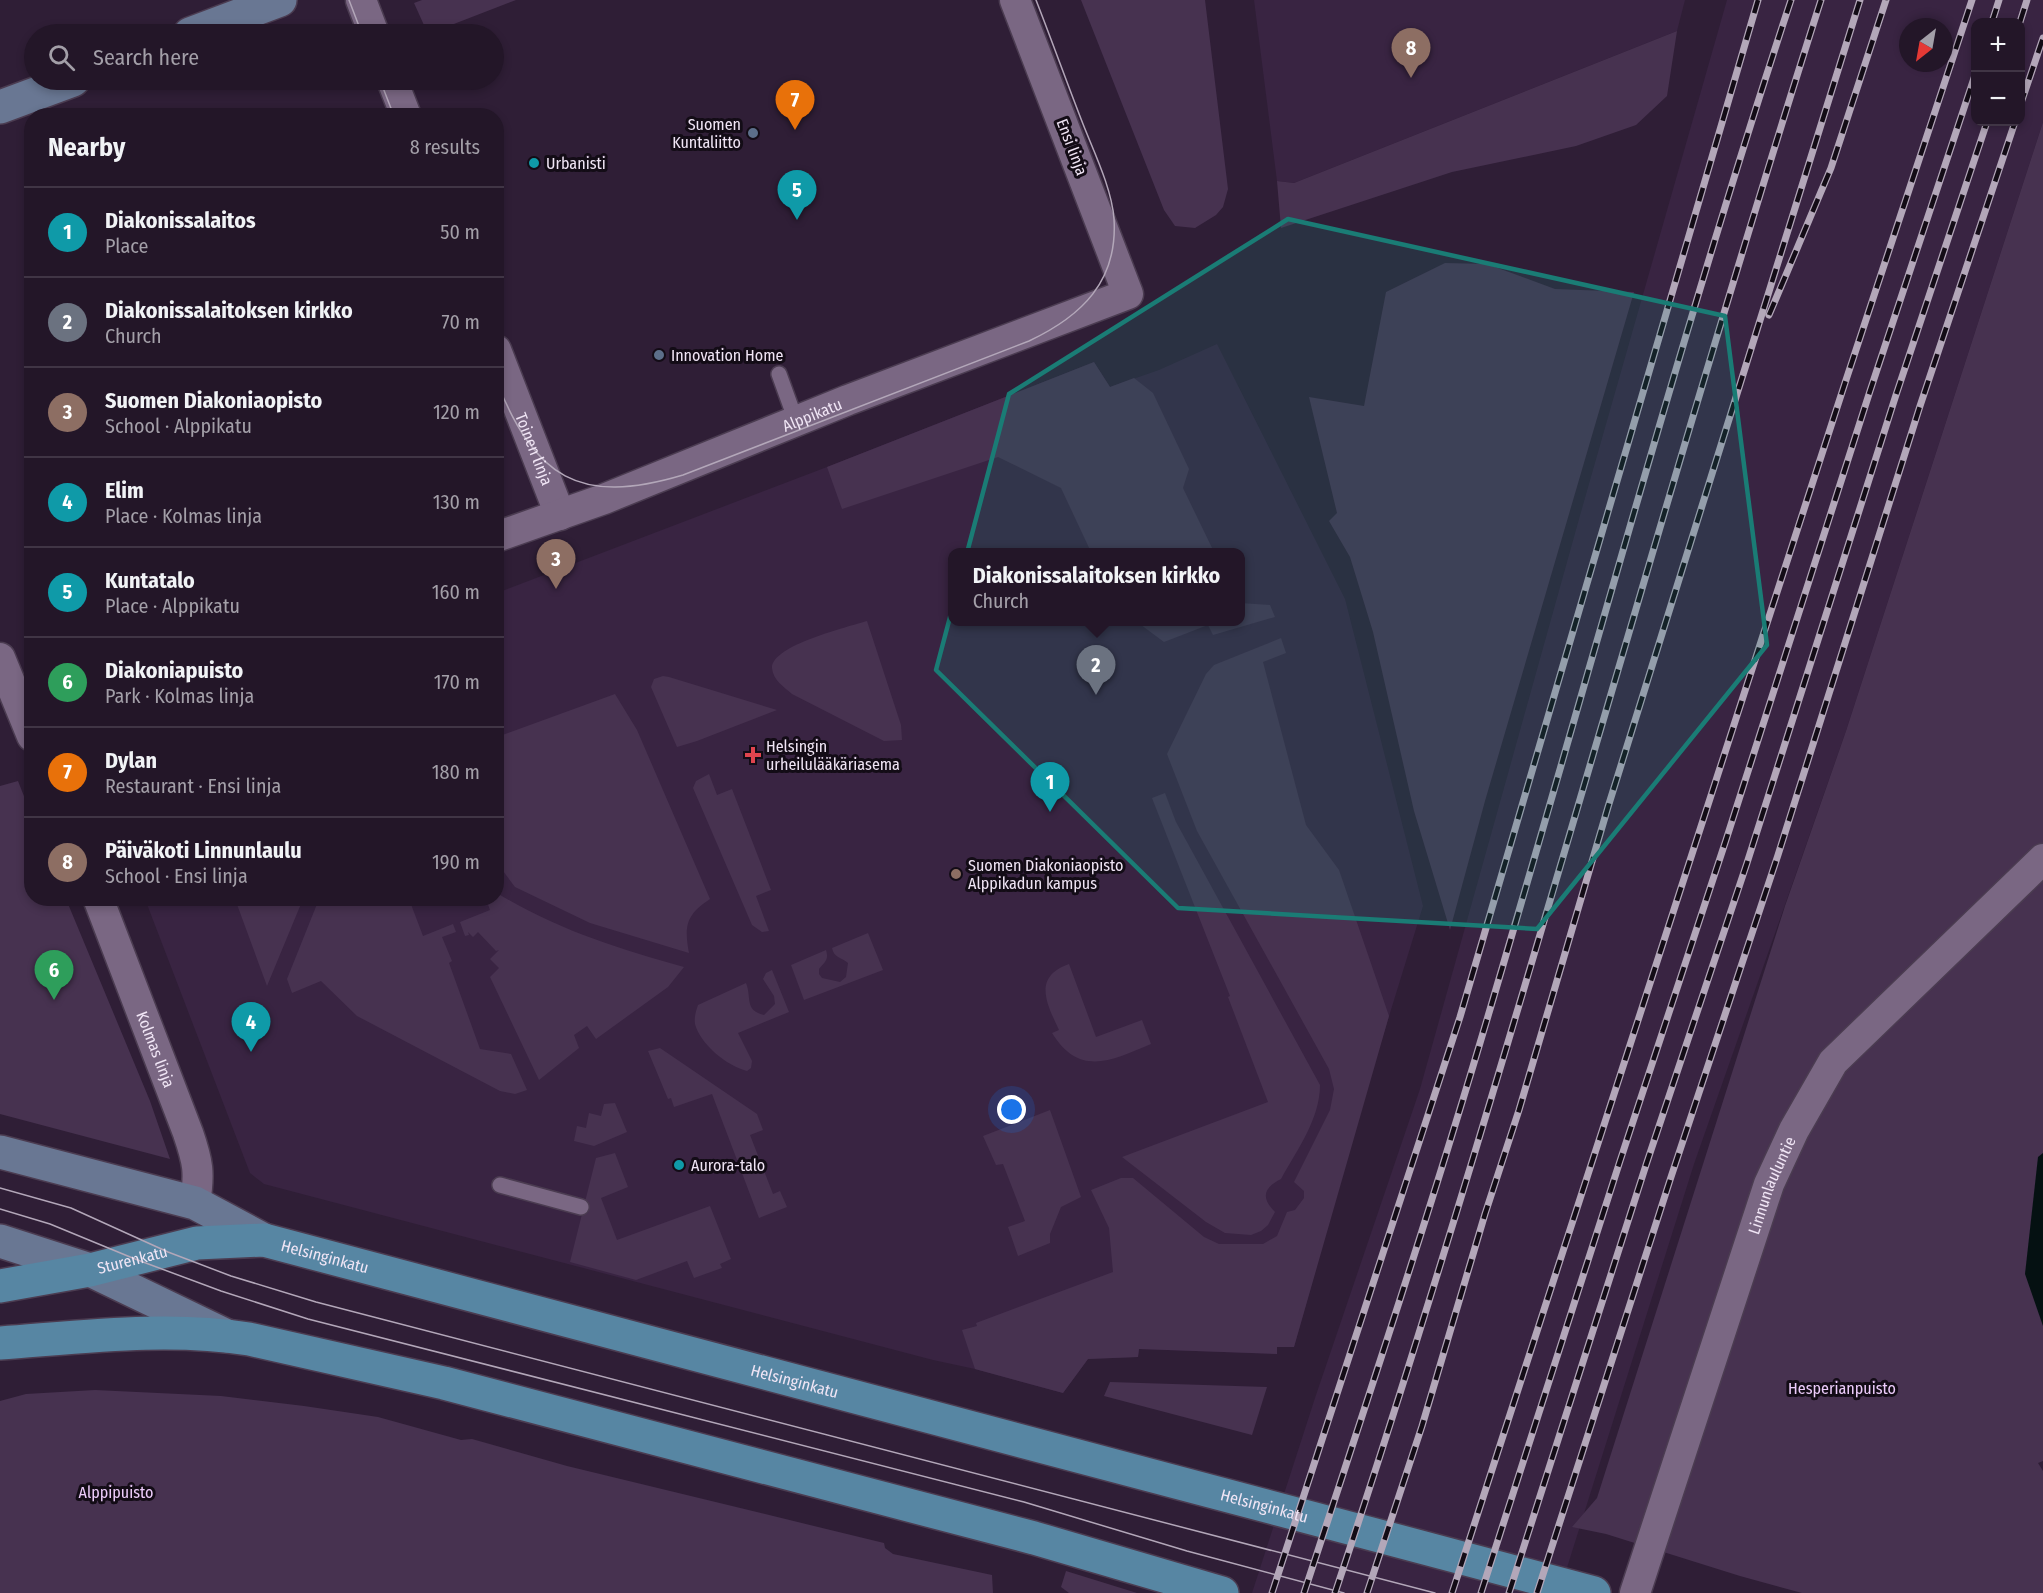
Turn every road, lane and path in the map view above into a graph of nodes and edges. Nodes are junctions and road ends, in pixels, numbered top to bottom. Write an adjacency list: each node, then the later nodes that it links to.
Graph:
1 (280, 0): 4 (main road)
2 (361, 0): 5 (street)
3 (1015, 0): 10 (street, Ensi linja)
4 (216, 24)
5 (370, 24)
6 (46, 90): 8 (main road)
7 (396, 90): 9 (street)
8 (0, 107)
9 (403, 108)
10 (1128, 294): 13 (street, Alppikatu)
11 (504, 372): 14 (street, Toinen linja)
12 (779, 374): 13 (lane)
13 (796, 421): 14 (street, Alppikatu)
14 (560, 515): 15 (street, Alppikatu)
15 (504, 534)
16 (0, 658): 17 (street)
17 (21, 722)
18 (2043, 859): 32 (street, Linnunlauluntie)
19 (101, 906): 22 (street, Kolmas linja)
20 (0, 1152): 22 (main road, Helsinginkatu)
21 (500, 1185): 23 (lane)
22 (195, 1203): 24 (main road, Helsinginkatu)
23 (581, 1207)
24 (264, 1240): 26 (main road, Sturenkatu); 31 (main road, Helsinginkatu)
25 (0, 1241): 26 (main road)
26 (90, 1270): 27 (main road, Sturenkatu); 28 (main road)
27 (0, 1286)
28 (227, 1335): 29 (main road); 30 (main road)
29 (0, 1342)
30 (1222, 1593)
31 (1594, 1593)
32 (1635, 1593)

